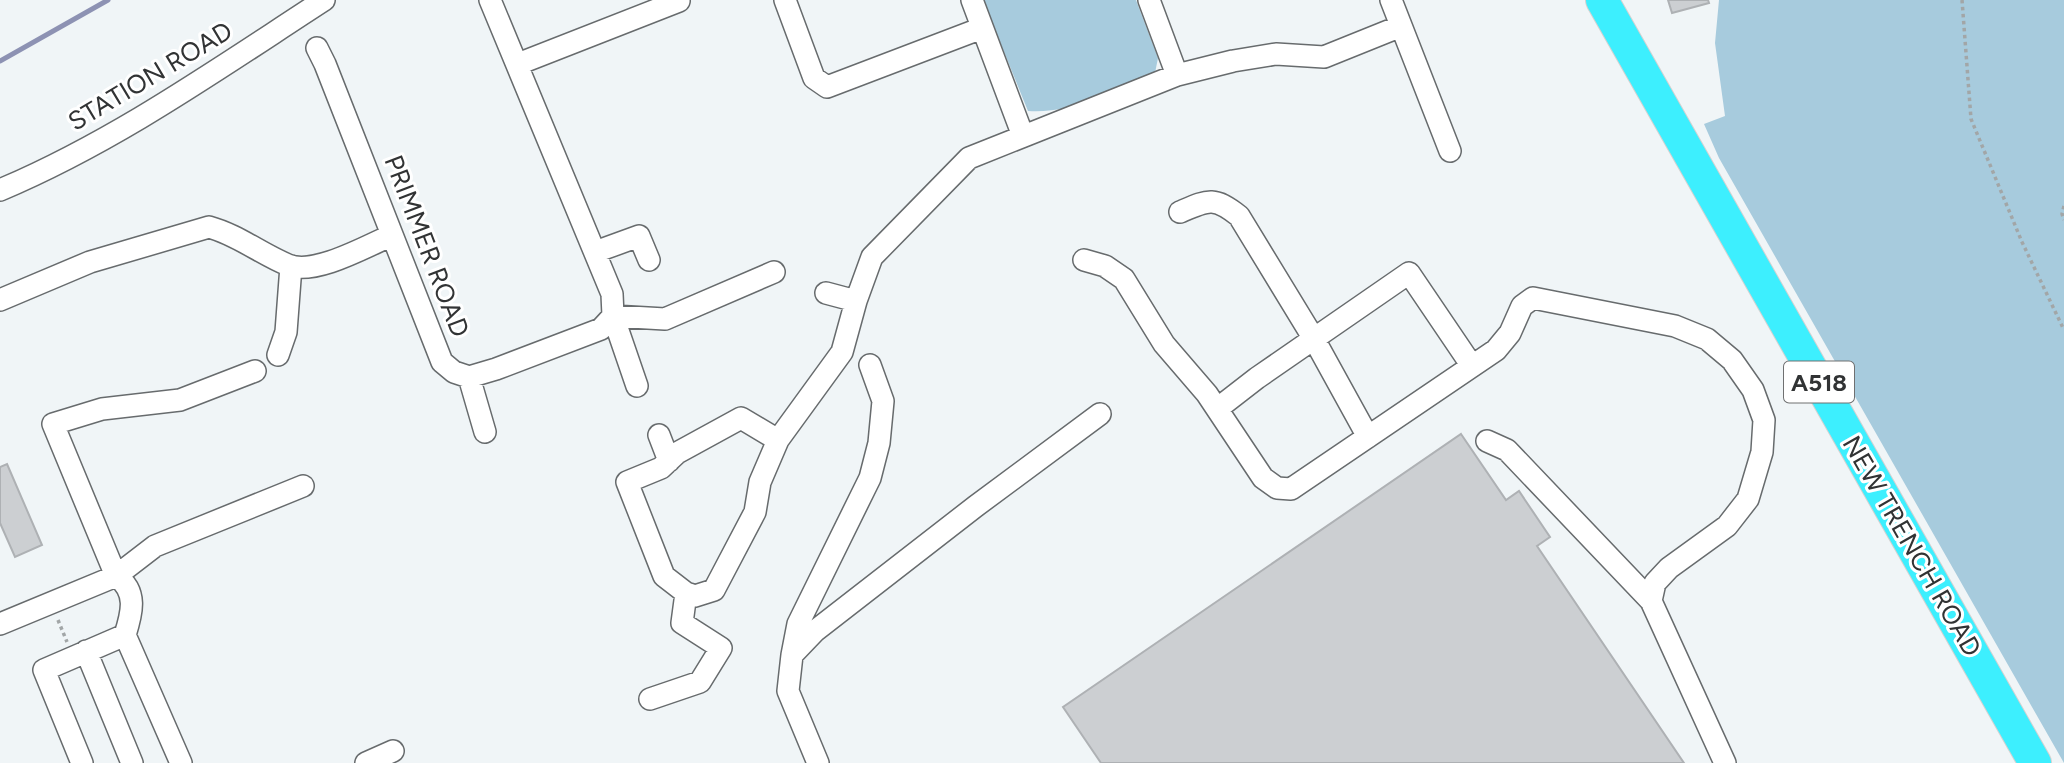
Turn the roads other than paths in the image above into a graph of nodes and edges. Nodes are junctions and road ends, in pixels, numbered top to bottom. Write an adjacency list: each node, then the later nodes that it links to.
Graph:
1 (324, 0): 16 (street, STATION ROAD)
2 (490, 0): 12 (street)
3 (785, 0): 10 (street)
4 (972, 0): 10 (street)
5 (1149, 0): 13 (street)
6 (1391, 0): 9 (street)
7 (1602, 0): 59 (highway, NEW TRENCH ROAD / A518)
8 (679, 1): 12 (street)
9 (1401, 26): 13 (street); 15 (street)
10 (982, 28): 14 (street)
11 (317, 48): 18 (street, PRIMMER ROAD)
12 (518, 64): 19 (street)
13 (1177, 75): 14 (street)
14 (1023, 136): 26 (street)
15 (1450, 151)
16 (0, 190)
17 (1180, 212): 28 (street)
18 (392, 235): 22 (street); 33 (street, PRIMMER ROAD)
19 (595, 252): 20 (street); 27 (street)
20 (649, 260)
21 (1084, 260): 35 (street)
22 (291, 267): 25 (street); 29 (street)
23 (774, 272): 27 (street)
24 (826, 293): 26 (street)
25 (0, 300)
26 (856, 301): 40 (street)
27 (613, 316): 33 (street); 34 (street)
28 (1314, 339): 31 (street); 35 (street); 39 (street)
29 (278, 355)
30 (870, 365): 50 (street)
31 (1472, 366): 39 (street); 46 (street)
32 (255, 371): 44 (street)
33 (469, 377): 37 (street)
34 (637, 386)
35 (1217, 409): 39 (street)
36 (1100, 414): 50 (street)
37 (485, 432)
38 (660, 435): 42 (street)
39 (1368, 437)
40 (778, 440): 42 (street); 45 (street)
41 (1487, 440): 46 (street)
42 (669, 461): 45 (street)
43 (303, 485): 44 (street)
44 (117, 576): 47 (street); 48 (street)
45 (686, 593): 51 (street)
46 (1651, 601): 58 (street)
47 (0, 625)
48 (125, 635): 49 (street); 55 (street)
49 (80, 654): 53 (street); 54 (street)
50 (792, 655): 57 (street)
51 (650, 699)
52 (393, 751): 56 (street)
53 (77, 761)
54 (132, 763)
55 (181, 763)
56 (366, 763)
57 (818, 763)
58 (1725, 763)
59 (2035, 763)

